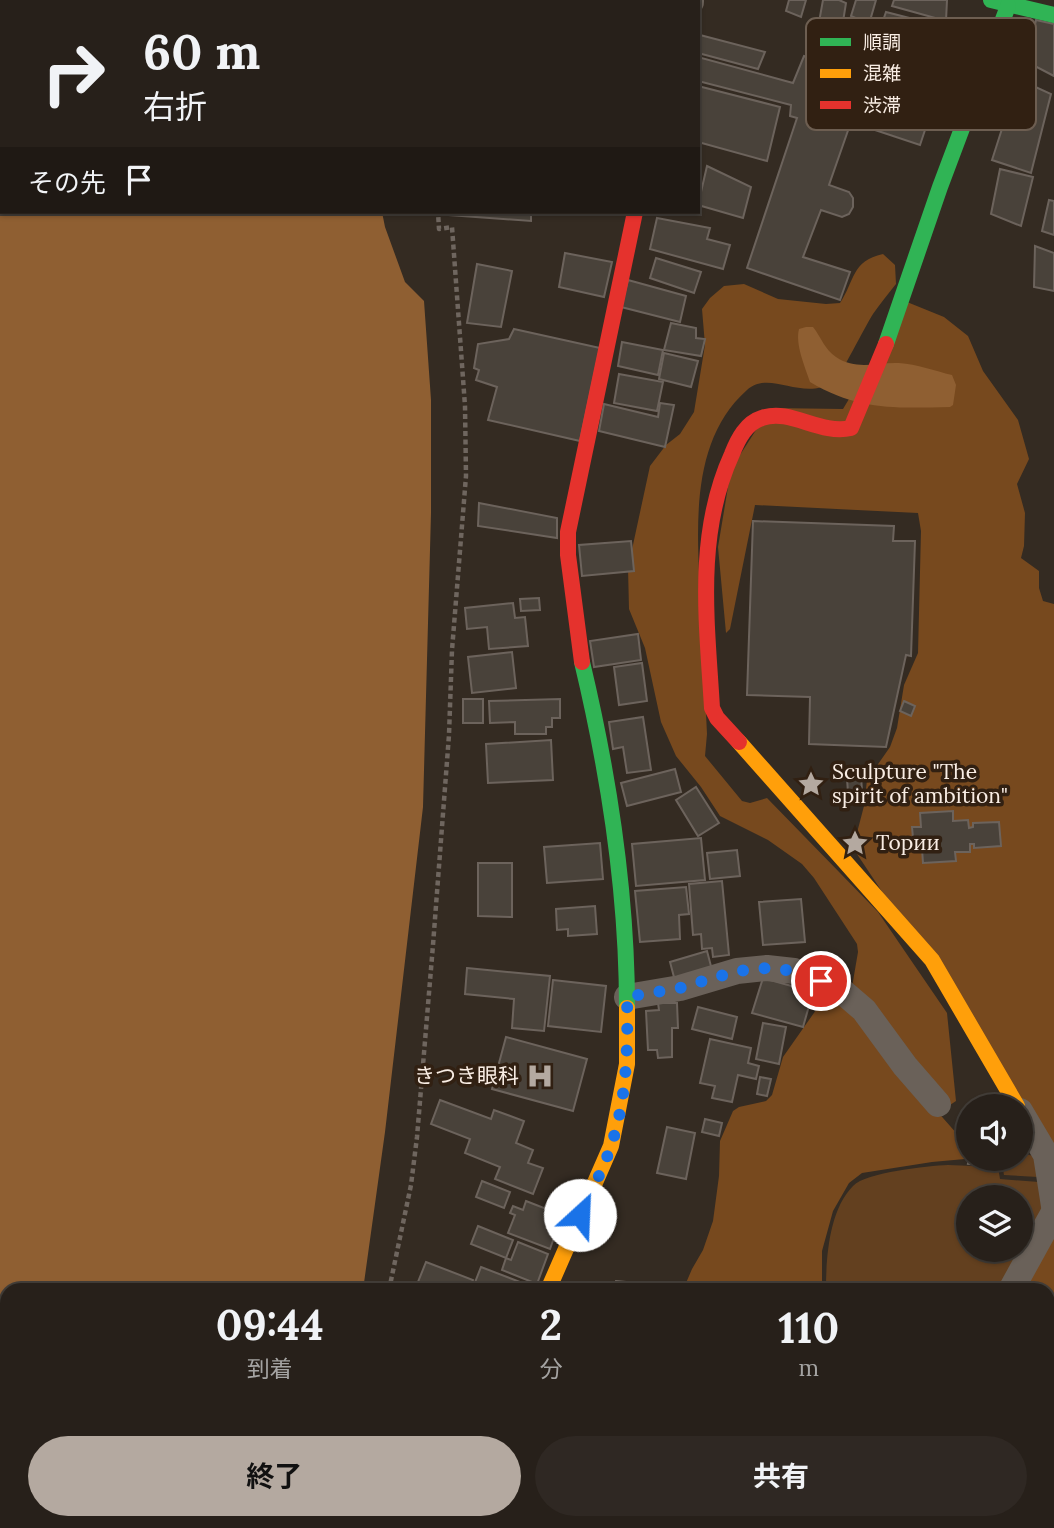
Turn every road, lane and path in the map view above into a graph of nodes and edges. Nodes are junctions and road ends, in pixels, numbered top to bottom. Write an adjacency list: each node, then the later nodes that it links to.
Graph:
1 (992, 0): 2 (street)
2 (1008, 6): 3 (street); 4 (street)
3 (1054, 15)
4 (1003, 18)
5 (961, 130): 9 (street)
6 (438, 214): 14 (path)
7 (635, 214): 8 (street)
8 (627, 997): 10 (street); 15 (street)
9 (1010, 1094)
10 (938, 1104)
11 (1033, 1133): 12 (street)
12 (1054, 1206)
13 (1054, 1212): 16 (street)
14 (390, 1283)
15 (551, 1283)
16 (1015, 1283)

